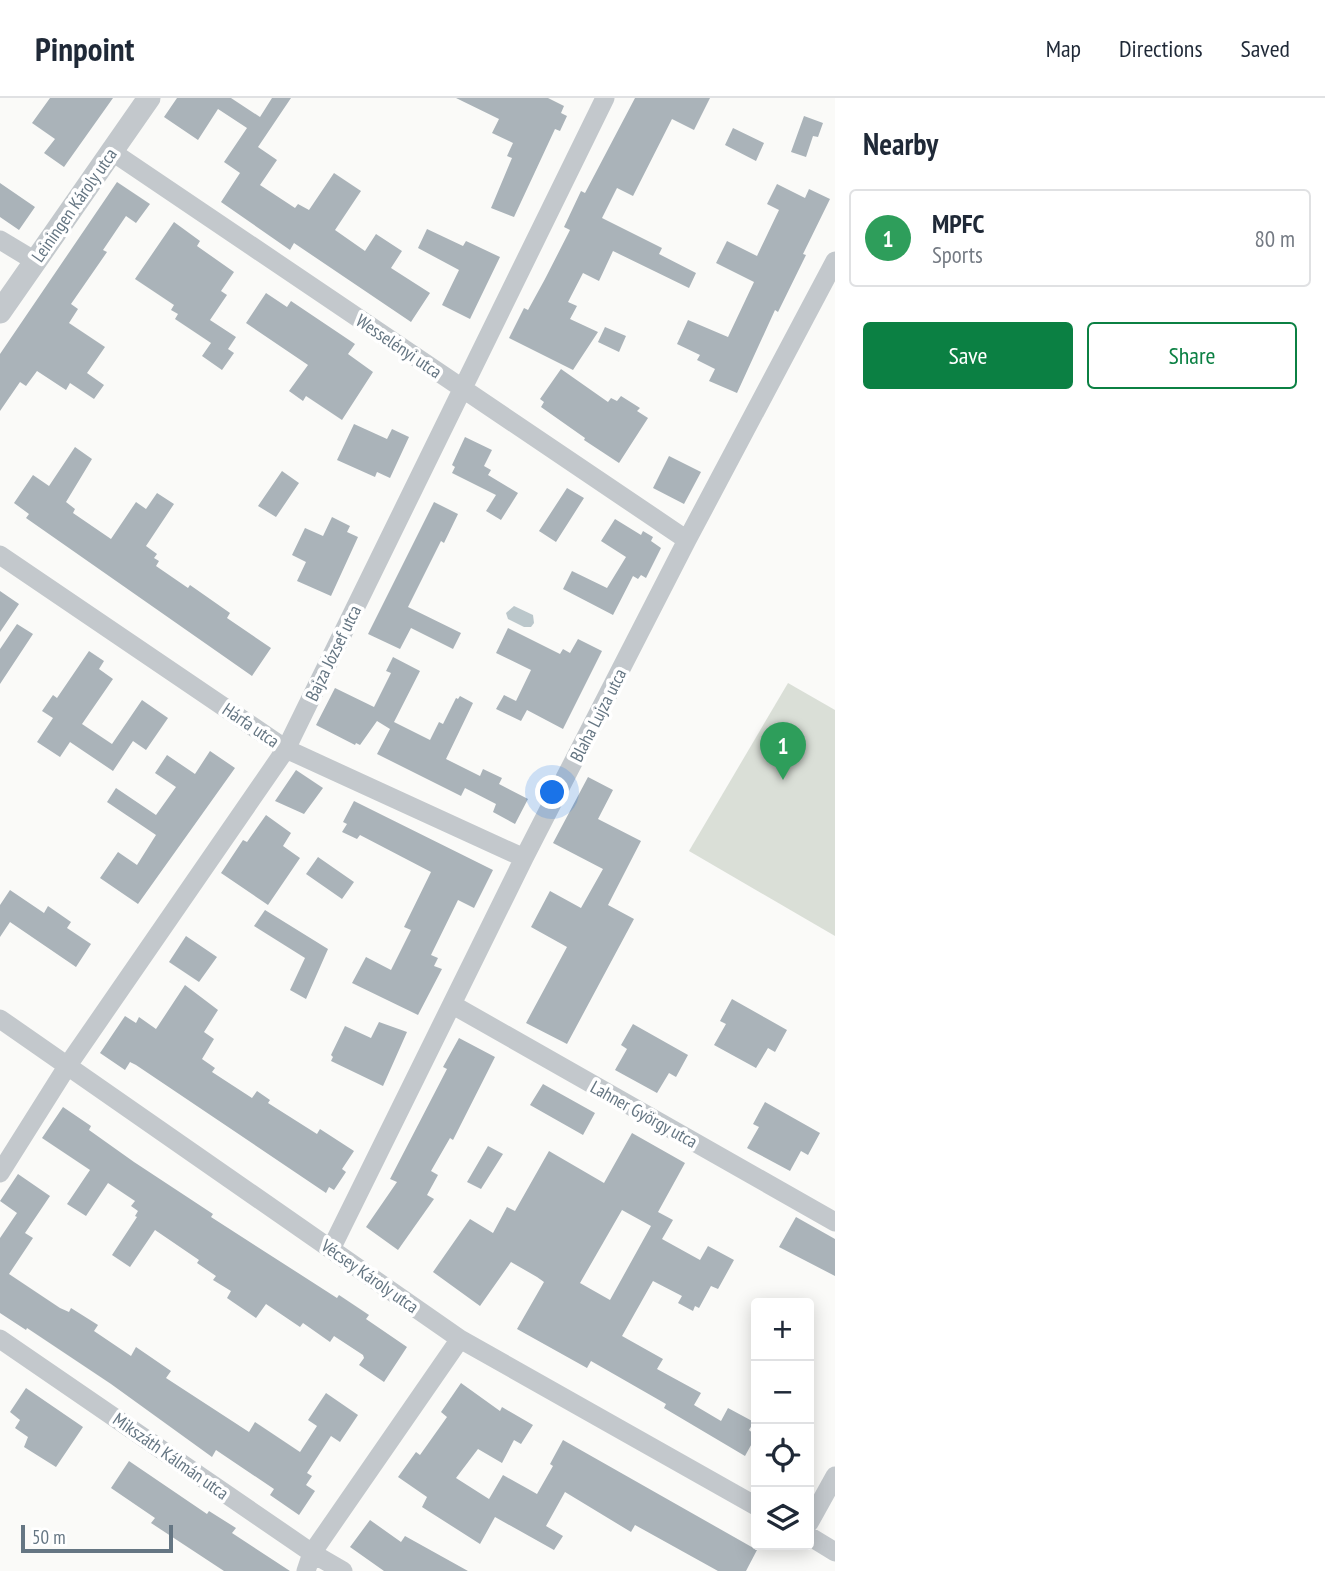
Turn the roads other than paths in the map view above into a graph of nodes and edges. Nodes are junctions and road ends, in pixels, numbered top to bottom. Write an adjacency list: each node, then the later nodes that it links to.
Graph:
1 (149, 98): 3 (street, Leiningen Károly utca)
2 (605, 98): 8 (street, Bajza József utca)
3 (111, 151): 5 (street, Leiningen Károly utca); 8 (street, Wesselényi utca)
4 (0, 240): 5 (street)
5 (35, 261): 7 (street, Leiningen Károly utca)
6 (835, 261): 9 (street, Blaha Lujza utca)
7 (0, 312)
8 (463, 389): 9 (street, Wesselényi utca); 11 (street, Bajza József utca)
9 (687, 540): 12 (street, Blaha Lujza utca)
10 (0, 555): 11 (street, Hárfa utca)
11 (286, 749): 12 (street, Hárfa utca); 15 (street, Bajza József utca)
12 (524, 858): 13 (street, Blaha Lujza utca)
13 (453, 1005): 17 (street, Lahner György utca); 18 (street, Blaha Lujza utca)
14 (0, 1019): 15 (street, Vécsey Károly utca)
15 (68, 1065): 16 (street, Bajza József utca); 18 (street, Vécsey Károly utca)
16 (0, 1173)
17 (835, 1222)
18 (331, 1248): 20 (street, Vécsey Károly utca)
19 (0, 1339): 26 (street, Mikszáth Kálmán utca)
20 (460, 1339): 22 (street, Vécsey Károly utca); 26 (street)
21 (835, 1476): 23 (street)
22 (751, 1503)
23 (814, 1514)
24 (814, 1539): 25 (street)
25 (835, 1552)
26 (309, 1562): 27 (street, Mikszáth Kálmán utca)
27 (343, 1571)

